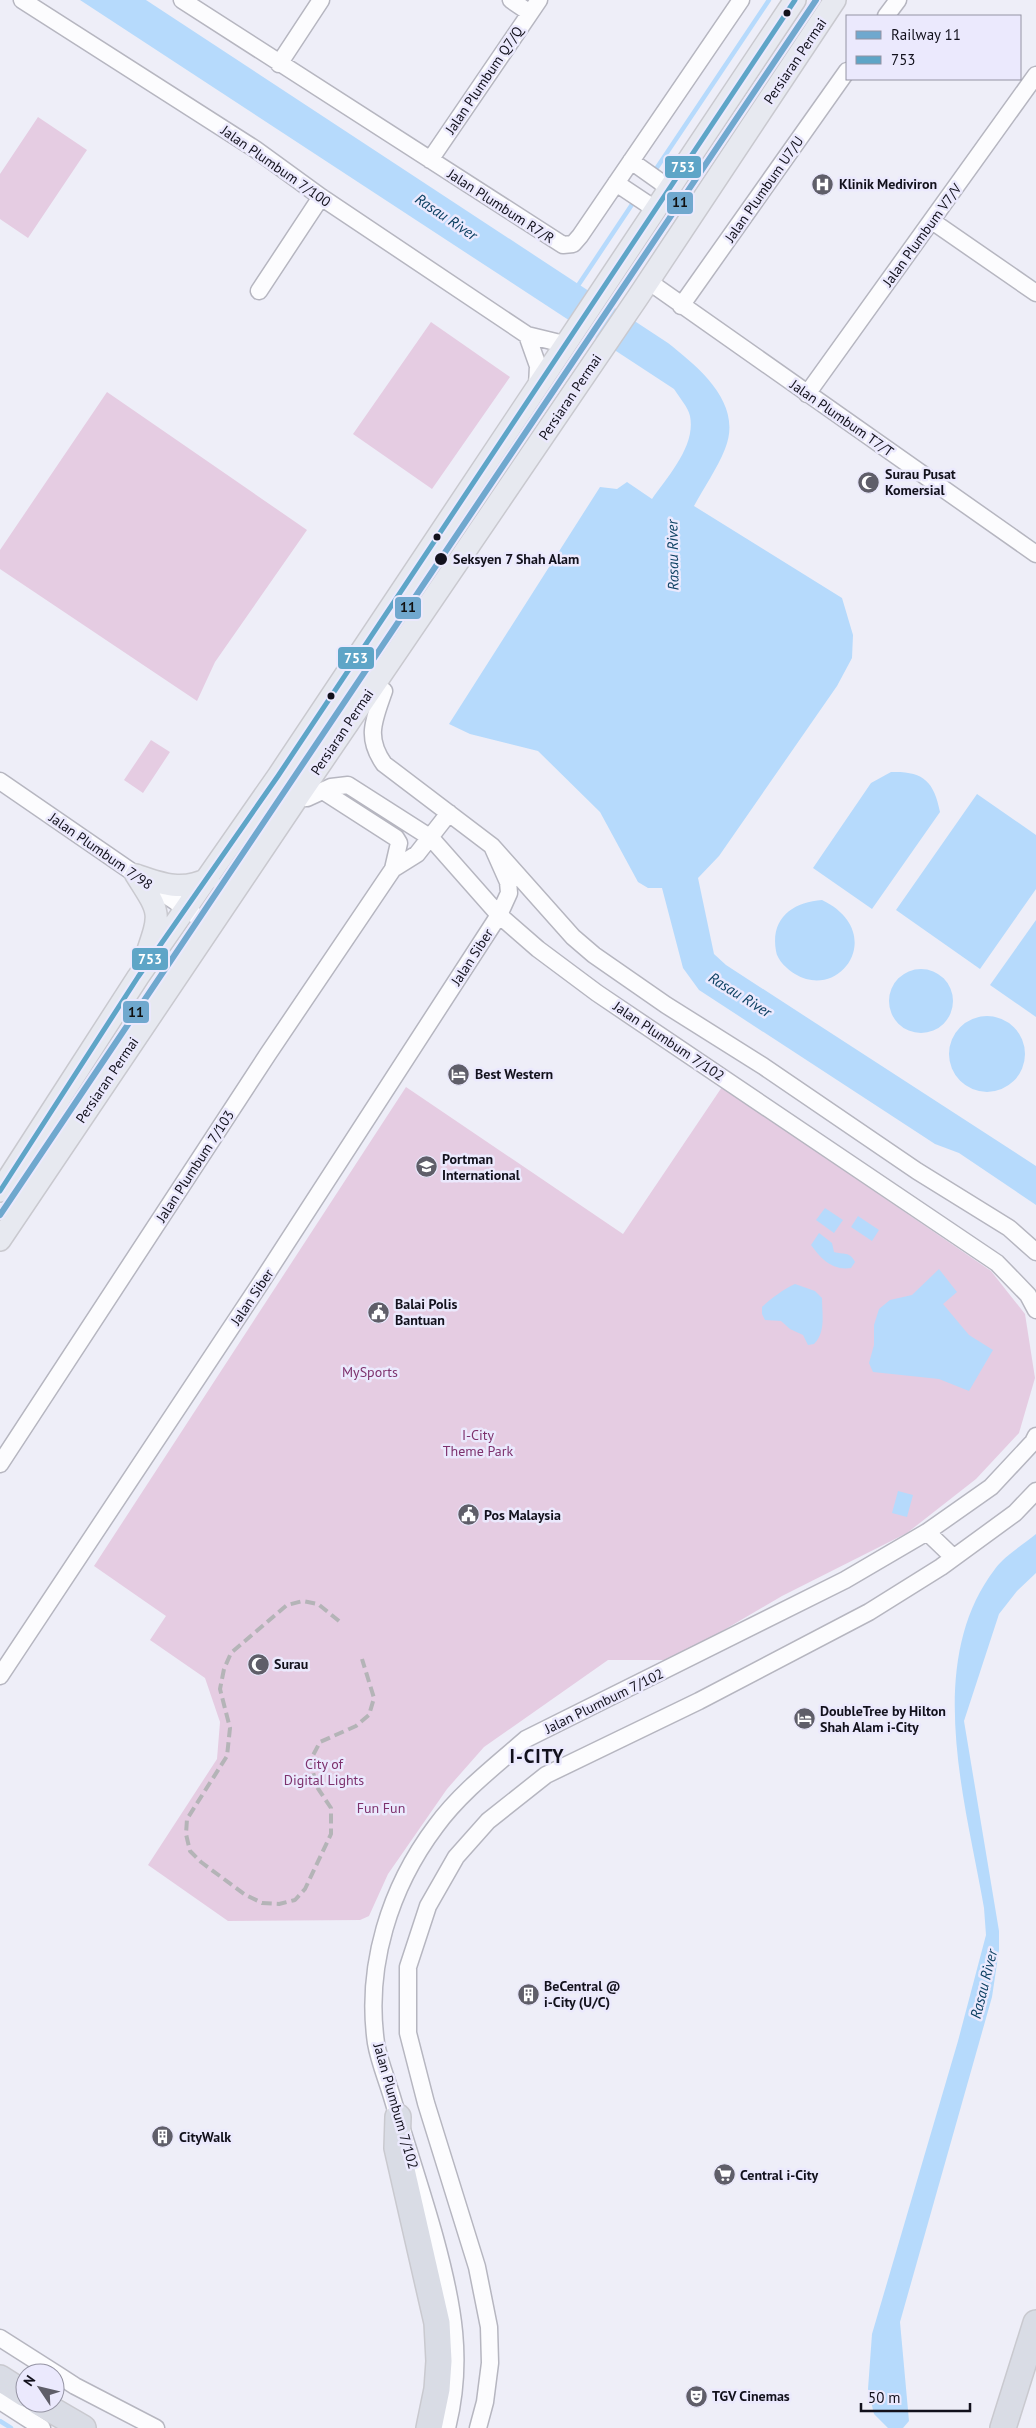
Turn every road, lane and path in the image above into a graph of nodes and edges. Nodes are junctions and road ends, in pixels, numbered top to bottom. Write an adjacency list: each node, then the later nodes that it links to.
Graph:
1 (22, 0): 18 (street, Jalan Plumbum 7/100)
2 (182, 0): 11 (street, Jalan Plumbum R7/R)
3 (322, 0): 11 (street)
4 (511, 0): 9 (street)
5 (741, 0): 15 (street, Jalan Plumbum R7/R)
6 (794, 0): 17 (main road, Persiaran Permai)
7 (835, 0): 21 (main road, Persiaran Permai)
8 (898, 0): 10 (street)
9 (535, 6): 14 (street, Jalan Plumbum Q7/Q)
10 (887, 15)
11 (279, 64): 14 (street, Jalan Plumbum R7/R)
12 (846, 73): 24 (street, Jalan Plumbum U7/U)
13 (1036, 75): 20 (street, Jalan Plumbum V7/V)
14 (430, 160): 16 (street, Jalan Plumbum R7/R)
15 (631, 162): 16 (street, Jalan Plumbum R7/R); 17 (street)
16 (616, 183): 19 (street)
17 (669, 188): 19 (main road, Persiaran Permai)
18 (321, 197): 22 (street); 25 (street, Jalan Plumbum 7/100)
19 (655, 209): 26 (main road, Persiaran Permai)
20 (932, 221): 23 (street); 29 (street, Jalan Plumbum V7/V)
21 (643, 289): 24 (street, Jalan Plumbum T7/T); 27 (main road, Persiaran Permai)
22 (259, 291)
23 (1036, 293)
24 (681, 306): 29 (street, Jalan Plumbum T7/T)
25 (527, 335): 26 (street); 28 (street)
26 (566, 341): 28 (main road, Persiaran Permai)
27 (591, 366): 31 (main road); 33 (main road, Persiaran Permai)
28 (536, 387): 39 (main road, Persiaran Permai)
29 (807, 394): 30 (street, Jalan Plumbum T7/T)
30 (1036, 554)
31 (384, 691): 33 (main road); 34 (street, Jalan Plumbum 7/102)
32 (0, 781): 38 (street, Jalan Plumbum 7/98)
33 (310, 794): 35 (street, Jalan Plumbum 7/102); 37 (street); 40 (main road); 43 (main road, Persiaran Permai)
34 (449, 813): 35 (street); 36 (street, Jalan Plumbum 7/102)
35 (431, 838): 37 (street); 41 (street, Jalan Plumbum 7/102)
36 (492, 846): 41 (street, Jalan Siber); 46 (street, Jalan Plumbum 7/102)
37 (393, 869): 49 (street, Jalan Plumbum 7/103)
38 (136, 875): 39 (main road); 40 (street, Jalan Plumbum 7/98); 42 (main road)
39 (209, 878): 40 (main road, Persiaran Permai)
40 (194, 915): 42 (main road, Persiaran Permai); 43 (main road)
41 (499, 915): 47 (street, Jalan Plumbum 7/102); 53 (street, Jalan Siber)
42 (138, 977): 44 (main road, Persiaran Permai)
43 (142, 1030): 45 (main road, Persiaran Permai)
44 (0, 1192)
45 (0, 1240)
46 (1036, 1252)
47 (1036, 1310)
48 (1036, 1436): 51 (street, Jalan Plumbum 7/102)
49 (0, 1464)
50 (1036, 1491): 52 (street)
51 (927, 1532): 52 (street); 54 (street, Jalan Plumbum 7/102)
52 (953, 1557): 68 (street)
53 (0, 1676)
54 (398, 2118): 66 (highway); 67 (street, Jalan Plumbum 7/102)
55 (1036, 2323): 69 (highway)
56 (0, 2338): 57 (street)
57 (39, 2363)
58 (0, 2378): 60 (highway)
59 (65, 2380): 65 (street)
60 (15, 2388)
61 (0, 2401): 63 (street)
62 (57, 2413): 64 (highway)
63 (42, 2428)
64 (83, 2428)
65 (156, 2428)
66 (429, 2428)
67 (447, 2428)
68 (478, 2428)
69 (1003, 2428)

